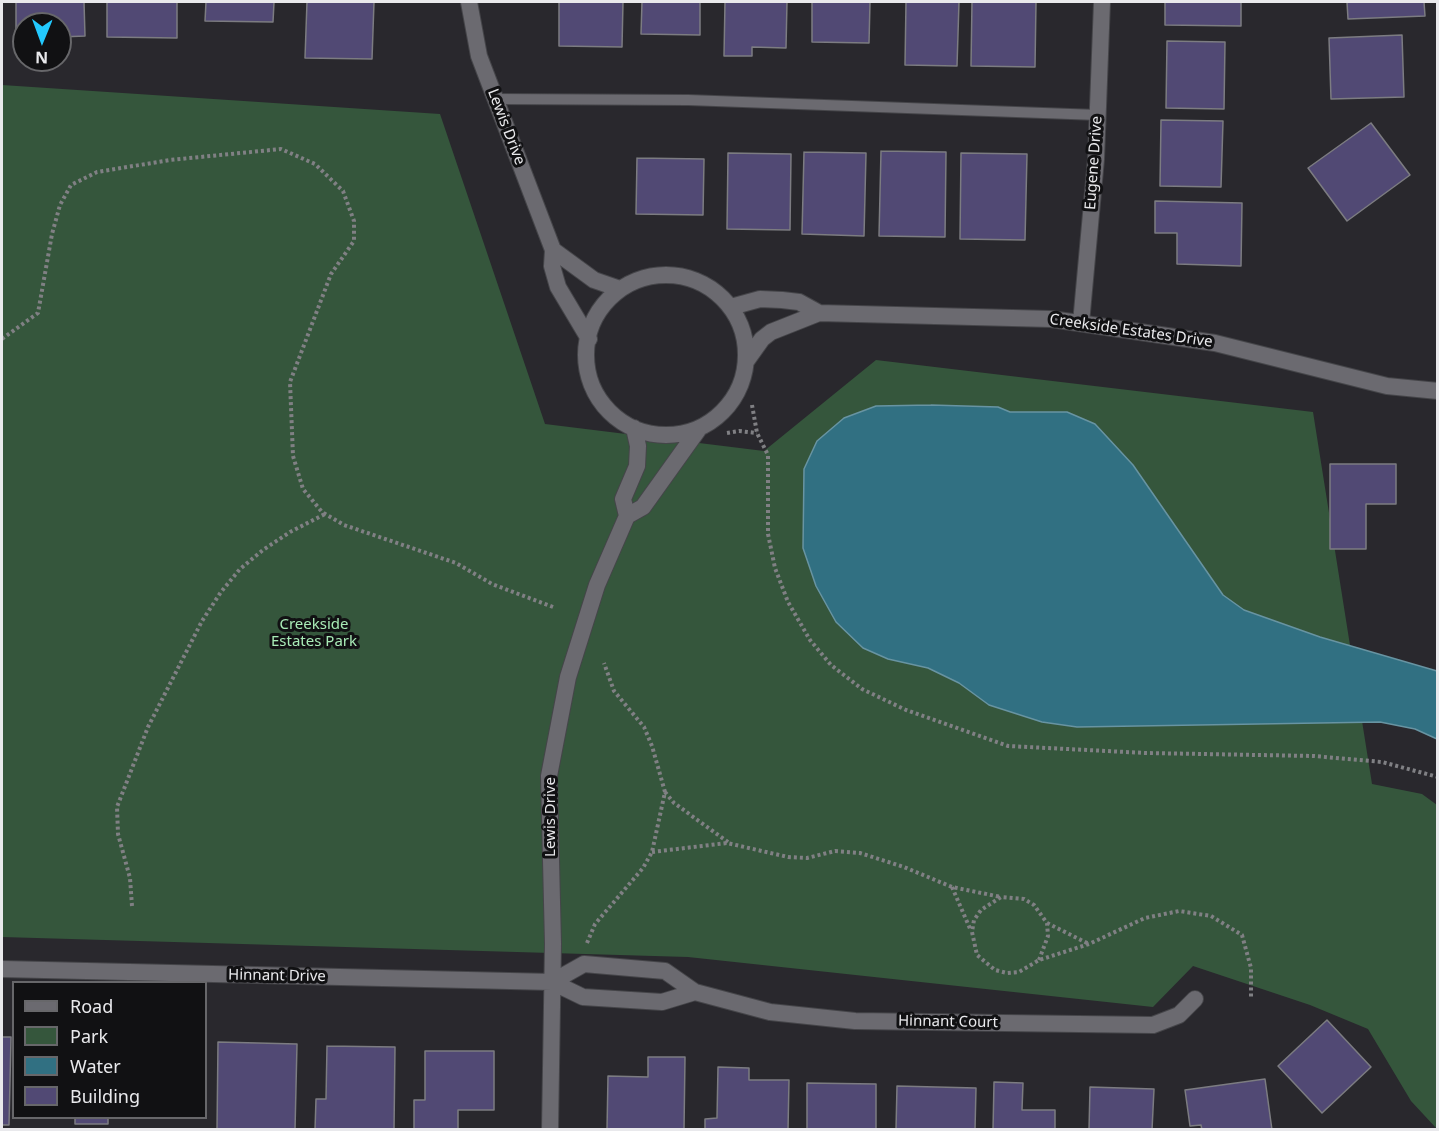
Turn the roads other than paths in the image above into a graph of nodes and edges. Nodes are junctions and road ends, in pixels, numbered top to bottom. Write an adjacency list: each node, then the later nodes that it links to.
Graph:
1 (469, 2): 3 (street, Lewis Drive)
2 (1102, 2): 4 (street, Eugene Drive)
3 (496, 99): 4 (lane); 5 (street, Lewis Drive)
4 (1098, 115): 9 (street, Eugene Drive)
5 (553, 250): 6 (street); 10 (street, Lewis Drive)
6 (620, 289): 7 (street); 10 (street)
7 (731, 307): 8 (street, Creekside Estates Drive); 11 (street)
8 (819, 313): 9 (street, Creekside Estates Drive); 11 (street, Creekside Estates Drive)
9 (1081, 323): 12 (street, Creekside Estates Drive)
10 (589, 339): 13 (street)
11 (747, 360): 14 (street)
12 (1437, 391)
13 (634, 428): 14 (street); 15 (street, Lewis Drive)
14 (698, 430): 15 (street, Lewis Drive)
15 (627, 516): 17 (street, Lewis Drive)
16 (2, 969): 17 (street, Hinnant Drive)
17 (552, 982): 18 (street); 18 (street, Hinnant Court); 20 (street, Lewis Drive)
18 (695, 992): 19 (street, Hinnant Court)
19 (1195, 999)
20 (550, 1130)

